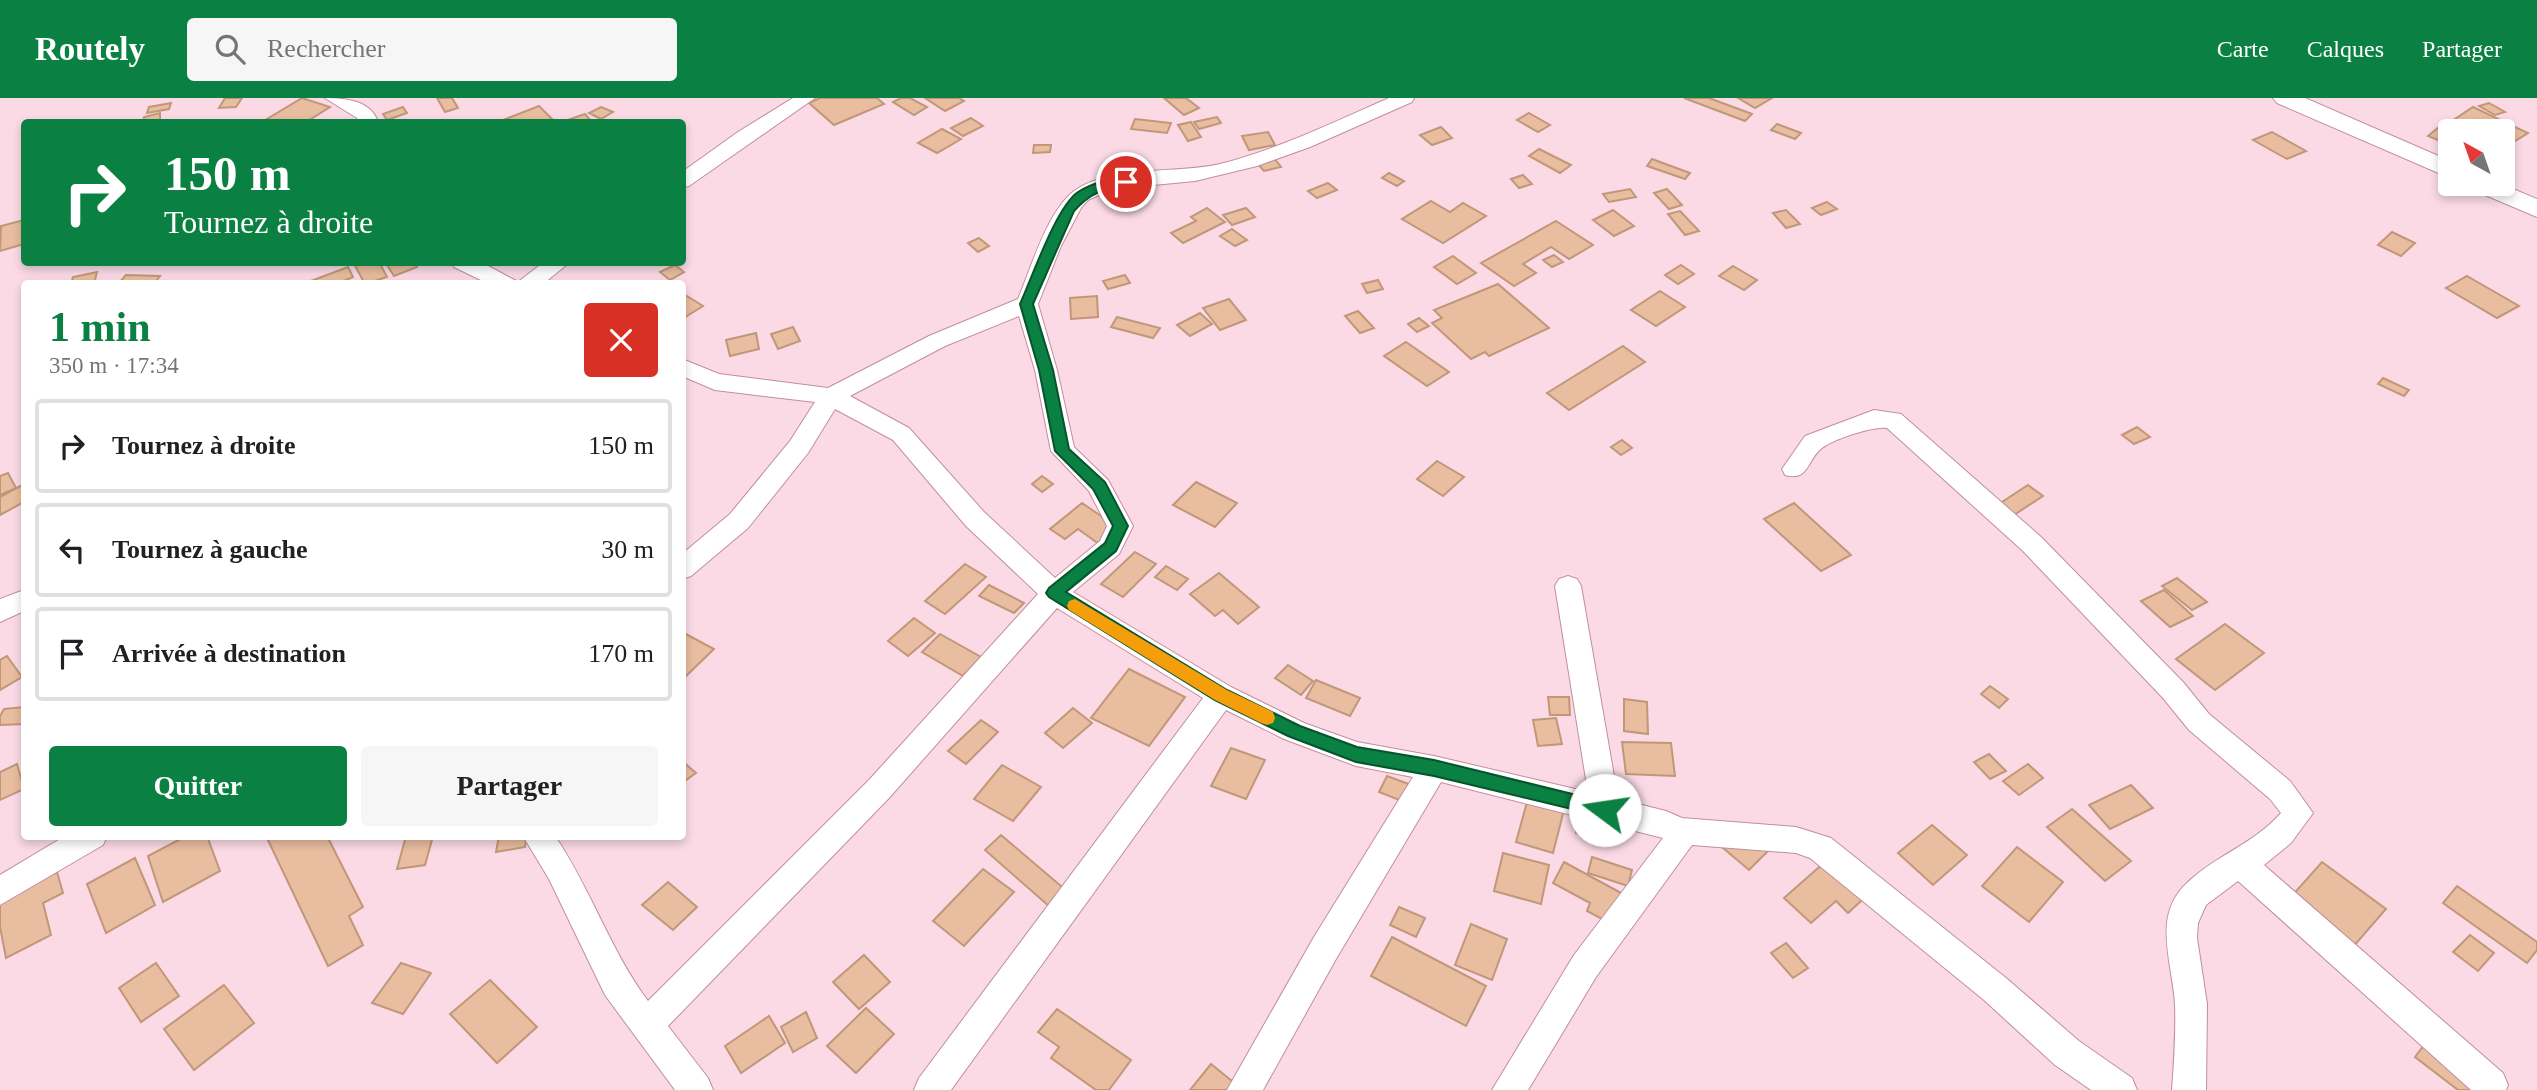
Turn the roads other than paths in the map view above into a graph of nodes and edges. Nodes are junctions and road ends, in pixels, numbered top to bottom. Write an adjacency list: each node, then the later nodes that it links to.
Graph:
1 (334, 98): 5 (street)
2 (806, 98): 7 (street)
3 (1405, 98): 14 (street)
4 (2285, 98): 6 (street)
5 (367, 119)
6 (2438, 165)
7 (686, 179)
8 (2508, 196): 9 (street)
9 (2537, 208)
10 (470, 266): 12 (street)
11 (554, 266): 13 (street)
12 (500, 280)
13 (533, 280)
14 (1027, 304): 16 (street); 20 (street)
15 (686, 369): 16 (street)
16 (831, 396): 18 (street); 20 (street)
17 (1794, 469): 29 (street)
18 (686, 566)
19 (1568, 586): 25 (street)
20 (1054, 593): 23 (street); 31 (street)
21 (21, 601): 22 (street)
22 (0, 611)
23 (1221, 695): 24 (street); 34 (street)
24 (1434, 768): 25 (street); 35 (street)
25 (1605, 810): 26 (street)
26 (1677, 831): 36 (street); 37 (street)
27 (85, 840): 30 (street)
28 (541, 840): 31 (street)
29 (2239, 862): 32 (street); 38 (street)
30 (0, 891)
31 (647, 1025): 33 (street)
32 (2491, 1084)
33 (696, 1090)
34 (931, 1090)
35 (1244, 1090)
36 (1509, 1090)
37 (2120, 1090)
38 (2189, 1090)

